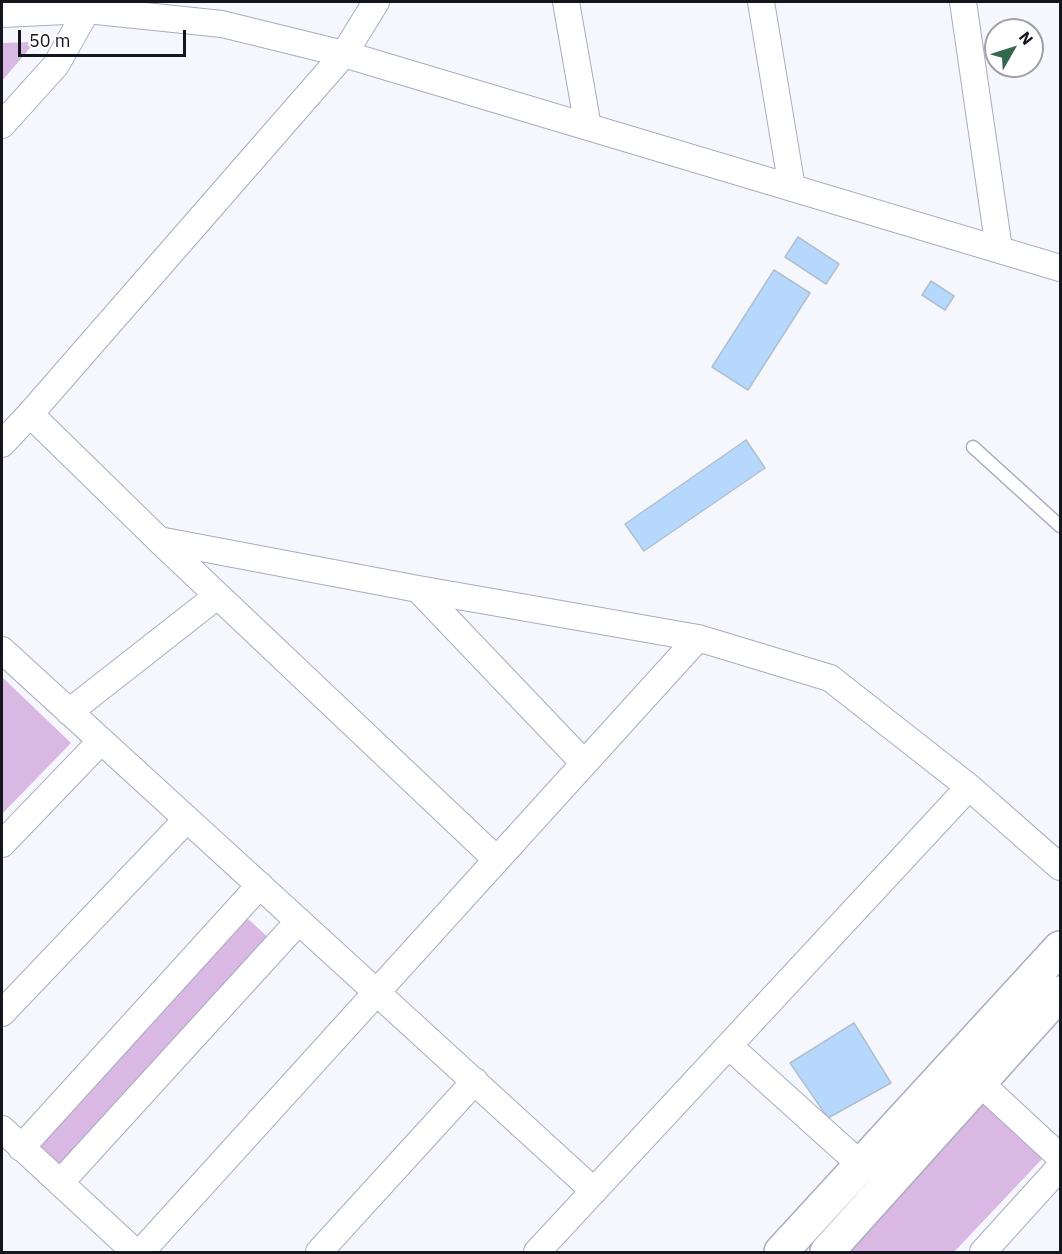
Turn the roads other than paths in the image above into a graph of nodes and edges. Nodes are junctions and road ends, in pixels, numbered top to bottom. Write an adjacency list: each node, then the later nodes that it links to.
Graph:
1 (376, 2): 7 (street)
2 (566, 2): 9 (street)
3 (761, 2): 10 (street)
4 (963, 2): 11 (street)
5 (84, 6): 6 (street); 7 (street); 8 (street)
6 (2, 14)
7 (344, 54): 9 (street); 13 (street)
8 (2, 125)
9 (588, 127): 10 (street)
10 (792, 188): 11 (street)
11 (999, 249): 12 (street)
12 (1060, 268)
13 (30, 414): 14 (street); 17 (street)
14 (2, 444)
15 (973, 447): 16 (lane)
16 (1060, 526)
17 (159, 540): 18 (street); 19 (street)
18 (418, 589): 20 (street); 24 (street)
19 (217, 596): 22 (street); 28 (street)
20 (698, 638): 24 (street); 25 (street)
21 (2, 650): 22 (street)
22 (69, 712): 23 (street)
23 (101, 741): 26 (street); 27 (street)
24 (584, 763): 28 (street)
25 (969, 787): 29 (street); 36 (street)
26 (187, 819): 30 (street); 35 (street)
27 (2, 844)
28 (496, 859): 33 (street)
29 (1060, 867)
30 (260, 885): 31 (street); 40 (street)
31 (299, 921): 33 (street); 44 (street)
32 (1060, 948): 42 (main road)
33 (377, 991): 37 (street); 47 (street)
34 (1060, 993): 38 (main road)
35 (2, 1013)
36 (729, 1046): 42 (street); 45 (street)
37 (475, 1081): 45 (street); 48 (street)
38 (980, 1083): 41 (street); 51 (main road)
39 (2, 1130): 40 (street)
40 (21, 1148): 44 (street)
41 (1060, 1157)
42 (861, 1165): 50 (main road)
43 (1060, 1167): 52 (street)
44 (60, 1183): 46 (street)
45 (594, 1191): 49 (street)
46 (135, 1252)
47 (141, 1252)
48 (319, 1252)
49 (537, 1252)
50 (781, 1252)
51 (827, 1252)
52 (983, 1252)

